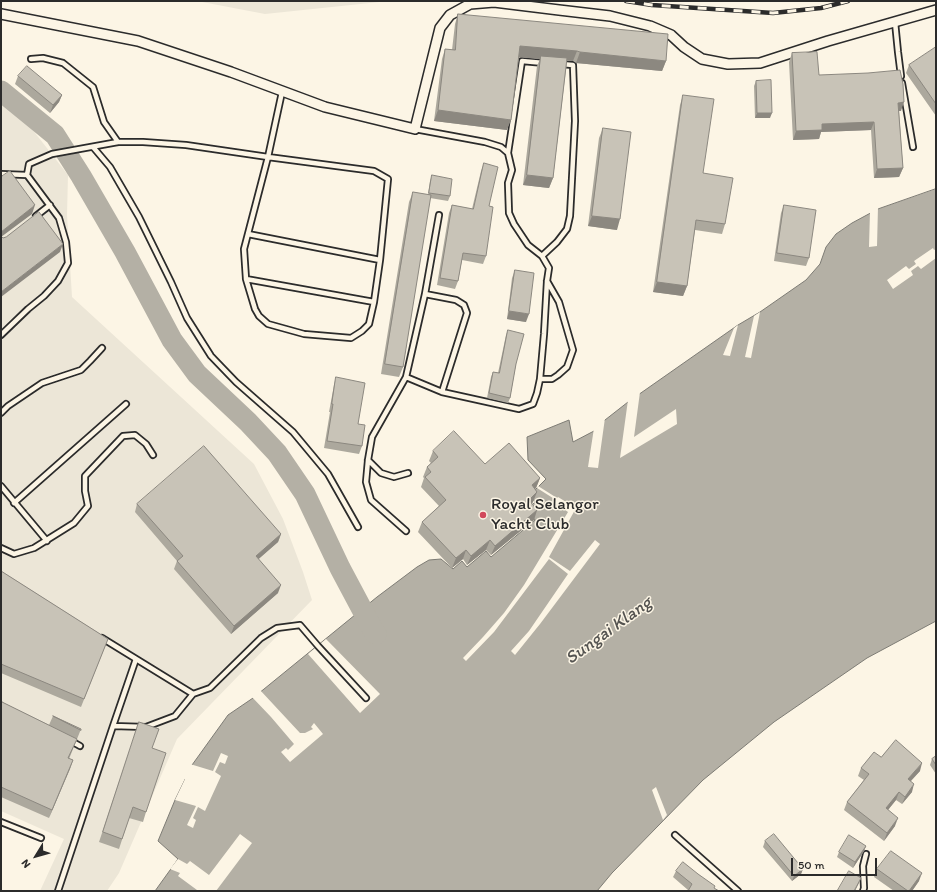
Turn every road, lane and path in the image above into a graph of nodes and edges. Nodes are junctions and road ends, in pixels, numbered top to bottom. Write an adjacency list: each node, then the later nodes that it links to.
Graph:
1 (936, 10): 3 (street)
2 (1, 14): 7 (street)
3 (895, 22): 8 (street); 11 (lane)
4 (31, 59): 9 (lane)
5 (551, 64): 12 (lane)
6 (558, 64): 20 (lane)
7 (282, 92): 8 (street); 13 (lane)
8 (415, 129): 12 (lane)
9 (118, 142): 10 (lane); 13 (lane)
10 (93, 147): 15 (lane); 38 (lane)
11 (913, 147)
12 (508, 153): 20 (lane)
13 (268, 157): 19 (lane); 21 (lane)
14 (1, 174): 15 (lane)
15 (27, 175): 16 (lane)
16 (50, 206): 18 (lane); 26 (lane)
17 (439, 215): 24 (lane)
18 (32, 219)
19 (248, 234): 21 (lane); 22 (lane)
20 (542, 256): 23 (lane)
21 (380, 260): 25 (lane)
22 (246, 279): 25 (lane); 25 (lane)
23 (547, 281): 29 (lane); 29 (lane)
24 (425, 294): 28 (lane); 30 (lane)
25 (374, 302)
26 (1, 335)
27 (102, 348): 32 (lane)
28 (406, 377): 30 (lane); 34 (lane)
29 (540, 379): 30 (lane)
30 (442, 392)
31 (126, 404): 37 (lane)
32 (1, 413)
33 (153, 455): 40 (lane)
34 (368, 460): 35 (lane); 39 (lane)
35 (408, 473)
36 (1, 486): 37 (lane)
37 (14, 503): 40 (lane)
38 (358, 527)
39 (406, 531)
40 (47, 540): 41 (lane)
41 (1, 548)
42 (97, 635): 43 (lane)
43 (136, 659): 44 (lane); 46 (lane)
44 (193, 694): 45 (lane); 46 (lane)
45 (366, 698)
46 (113, 726): 53 (lane)
47 (67, 739): 48 (lane)
48 (80, 746)
49 (1, 822): 51 (lane)
50 (675, 835): 54 (lane)
51 (41, 838)
52 (866, 854): 55 (lane)
53 (58, 891)
54 (738, 891)
55 (863, 891)

